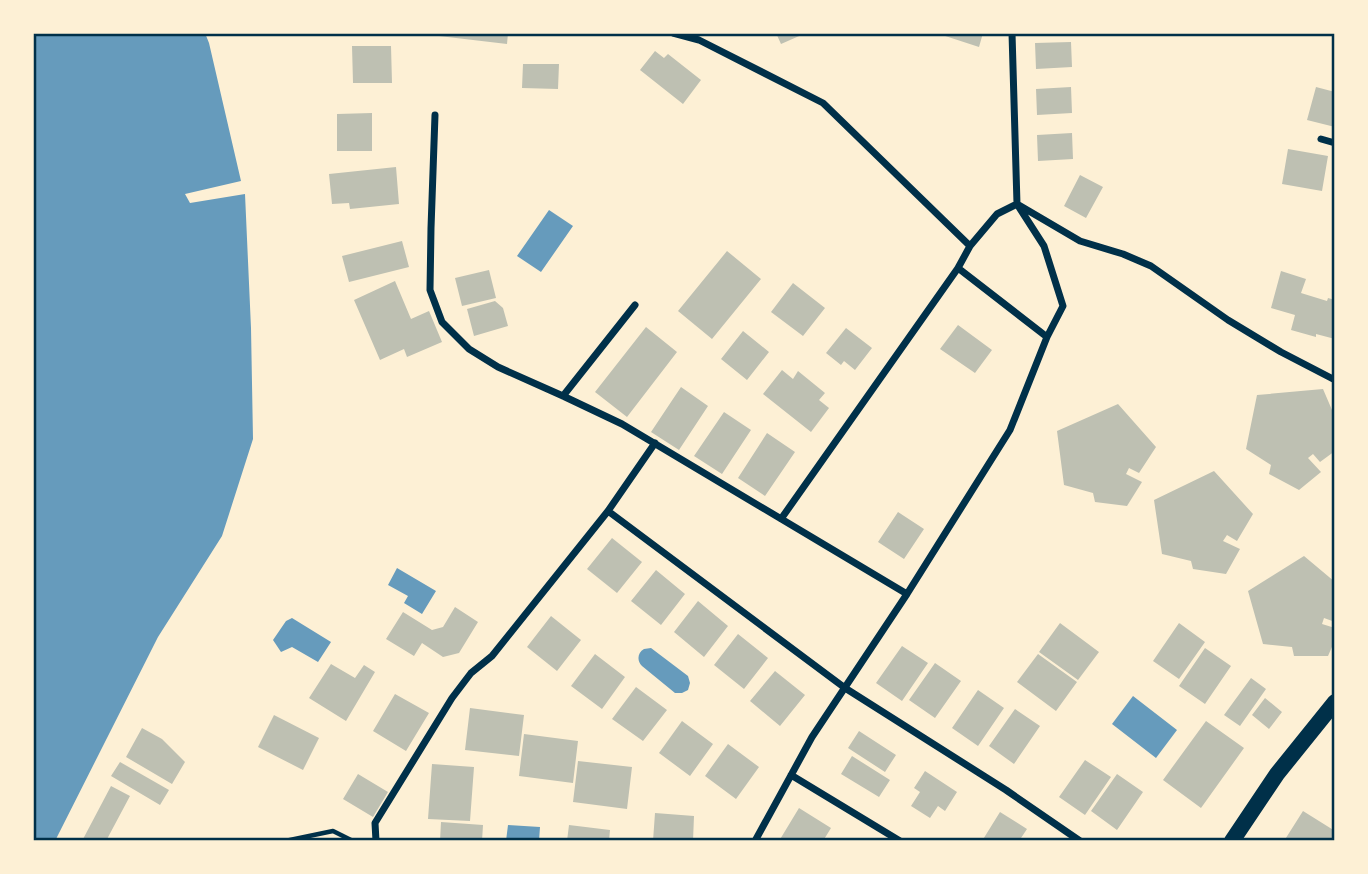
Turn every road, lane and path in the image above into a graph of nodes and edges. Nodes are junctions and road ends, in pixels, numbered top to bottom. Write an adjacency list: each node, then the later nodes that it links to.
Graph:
1 (673, 33): 7 (street)
2 (1013, 33): 6 (street)
3 (435, 115): 12 (street)
4 (1321, 139): 5 (street)
5 (1335, 143)
6 (1017, 204): 7 (street); 10 (street); 11 (street)
7 (970, 246): 8 (street)
8 (958, 268): 10 (street); 15 (street)
9 (635, 305): 12 (street)
10 (1047, 337): 16 (street)
11 (1335, 380)
12 (564, 396): 13 (street)
13 (655, 443): 14 (street); 15 (street)
14 (608, 511): 17 (street); 22 (street)
15 (781, 519): 16 (street)
16 (907, 594): 17 (street)
17 (845, 688): 19 (street); 25 (street)
18 (1335, 702): 26 (main road)
19 (791, 775): 23 (street); 24 (street)
20 (285, 841): 21 (lane)
21 (353, 841)
22 (376, 841)
23 (755, 841)
24 (900, 841)
25 (1080, 841)
26 (1232, 841)

